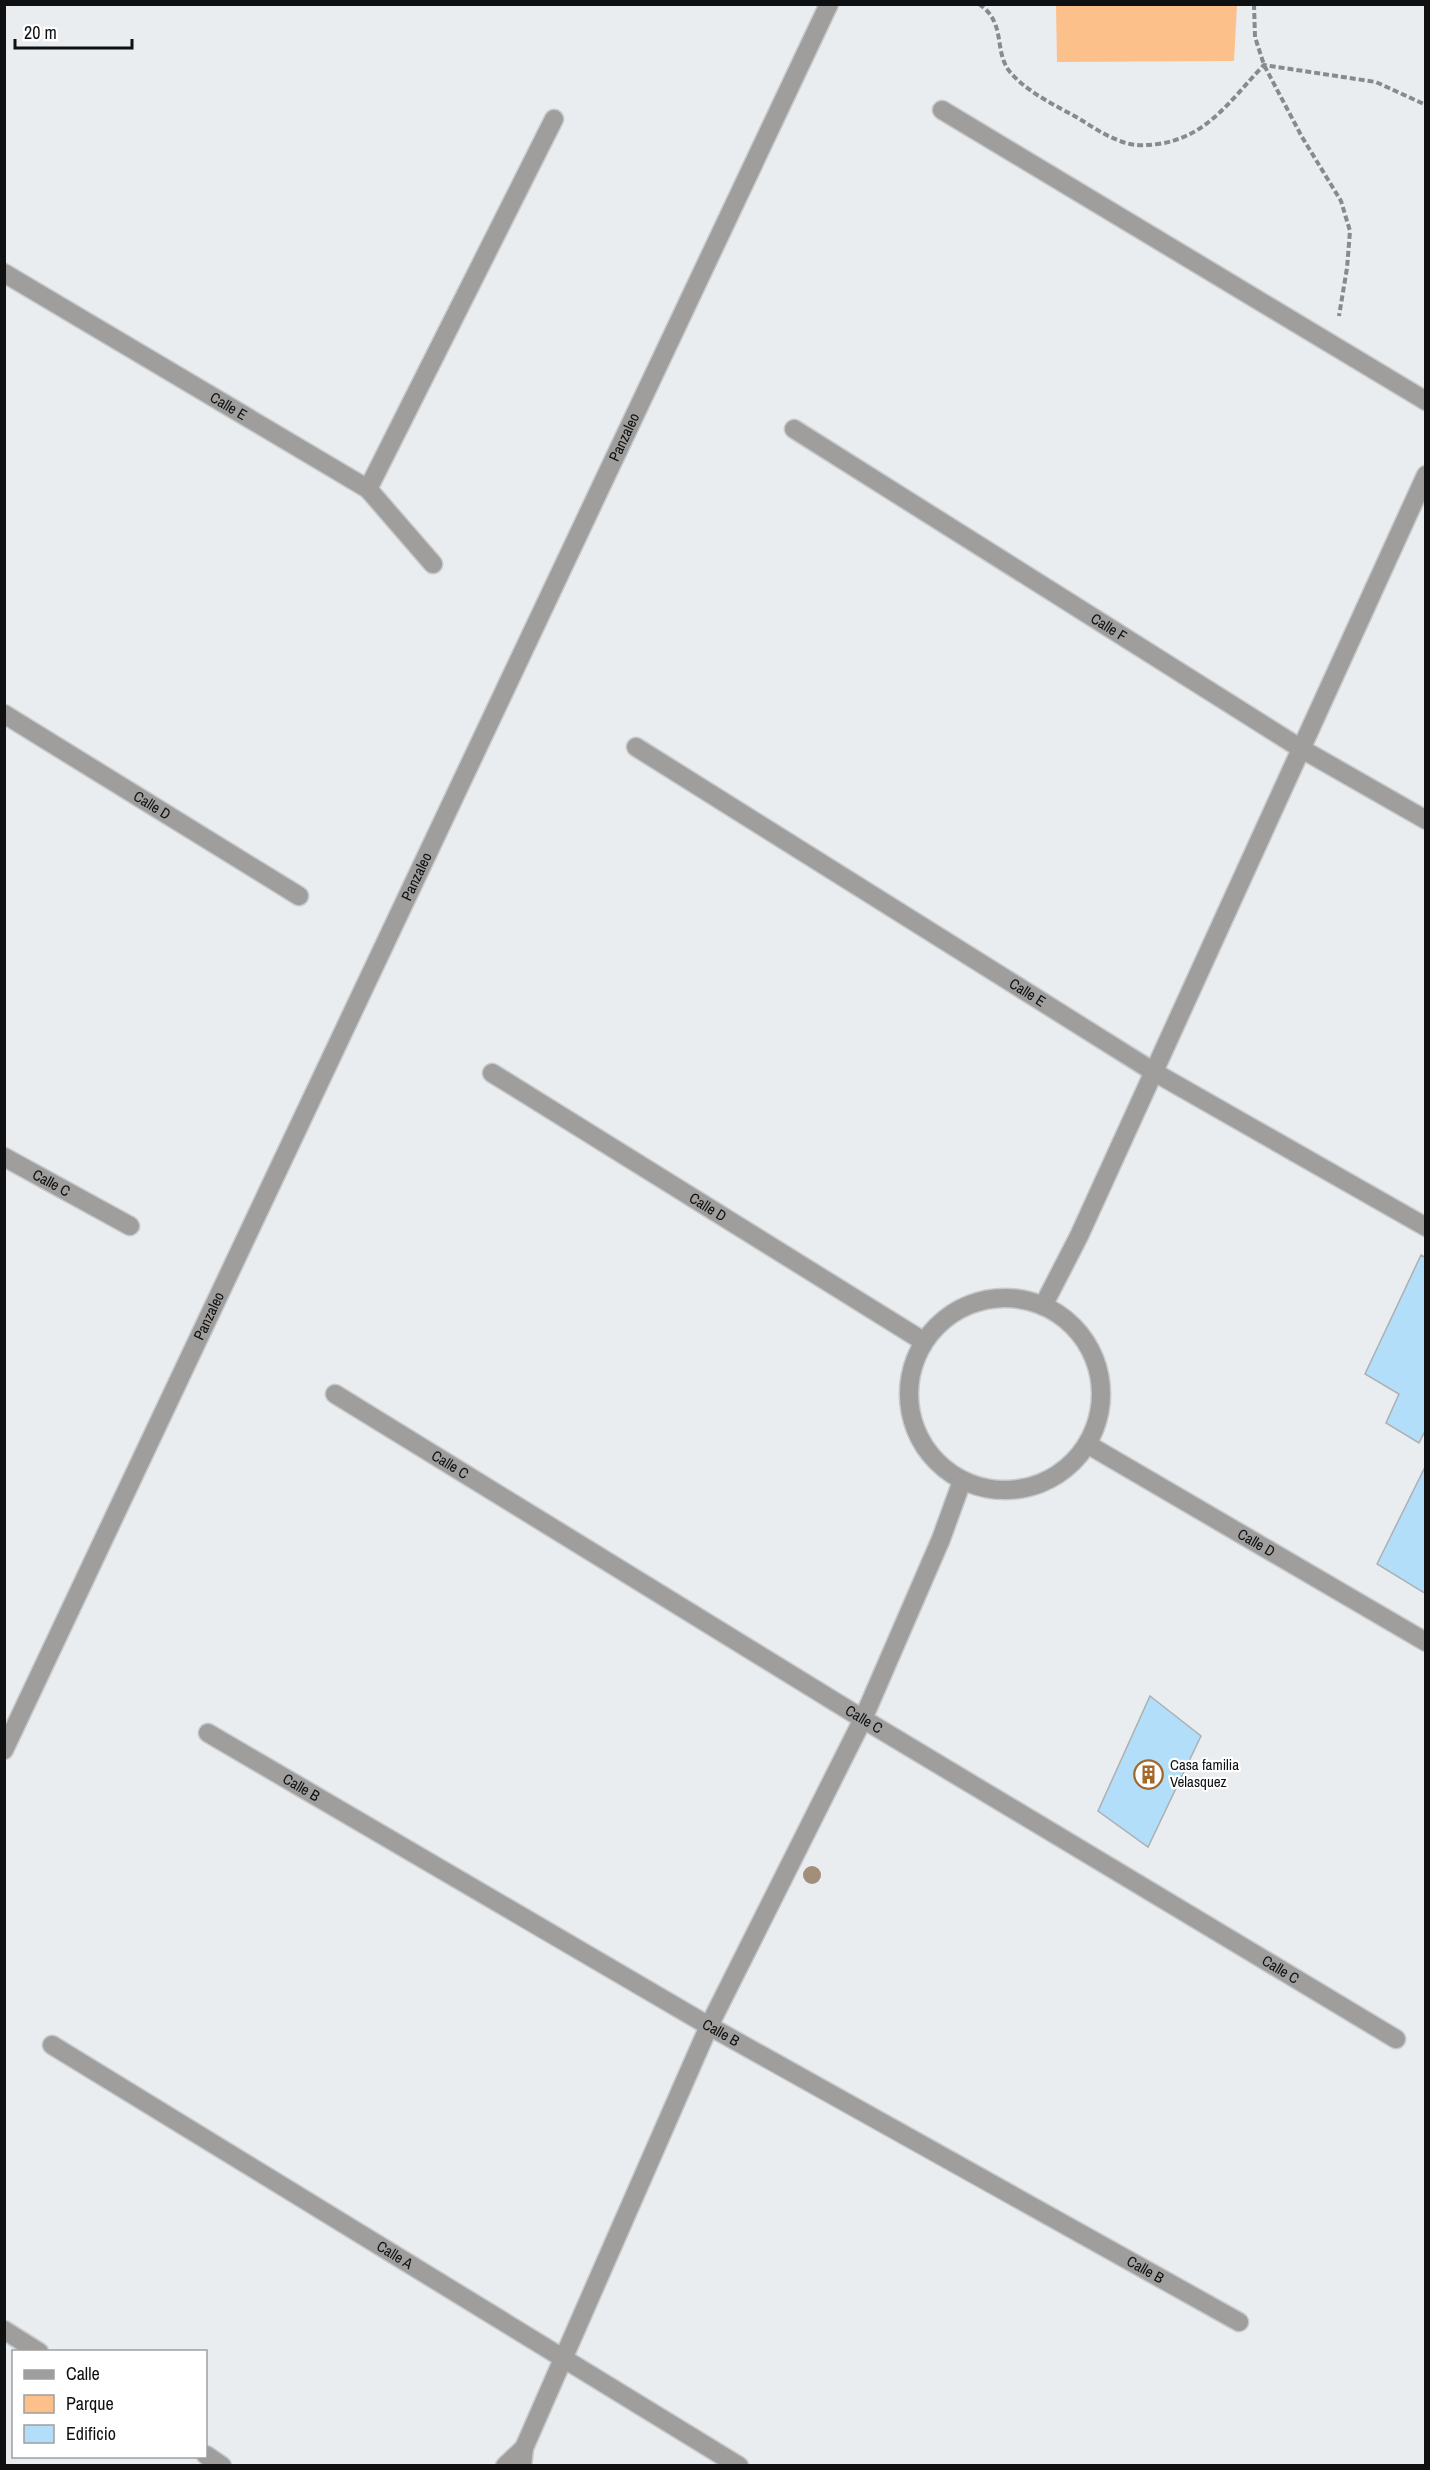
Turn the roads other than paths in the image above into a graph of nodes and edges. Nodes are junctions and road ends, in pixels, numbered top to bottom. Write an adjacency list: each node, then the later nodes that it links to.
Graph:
1 (829, 4): 28 (street, Panzaleo)
2 (942, 110): 5 (street)
3 (554, 119): 8 (street)
4 (4, 273): 8 (street, Calle E)
5 (1425, 400)
6 (794, 429): 12 (street, Calle F)
7 (1425, 475): 12 (street)
8 (368, 489): 9 (street, Calle E)
9 (433, 564)
10 (4, 714): 14 (street, Calle D)
11 (636, 747): 15 (street, Calle E)
12 (1300, 748): 13 (street, Calle F); 15 (street)
13 (1425, 820)
14 (299, 896)
15 (1154, 1071): 19 (street, Calle E); 20 (street)
16 (492, 1073): 21 (street, Calle D)
17 (4, 1157): 18 (street, Calle C)
18 (130, 1226)
19 (1425, 1227)
20 (1043, 1306): 21 (street); 23 (street)
21 (923, 1341): 24 (street)
22 (335, 1394): 26 (street, Calle C)
23 (1087, 1444): 24 (street); 25 (street, Calle D)
24 (962, 1481): 26 (street)
25 (1425, 1642)
26 (863, 1719): 29 (street); 30 (street, Calle C)
27 (208, 1733): 29 (street, Calle B)
28 (4, 1750)
29 (709, 2026): 32 (street, Calle B); 35 (street)
30 (1396, 2039)
31 (52, 2045): 35 (street, Calle A)
32 (1239, 2322)
33 (4, 2331): 34 (street)
34 (36, 2350)
35 (564, 2359): 37 (street); 40 (street, Calle A)
36 (207, 2456): 38 (street)
37 (523, 2457): 39 (street)
38 (222, 2466)
39 (505, 2466)
40 (739, 2466)

